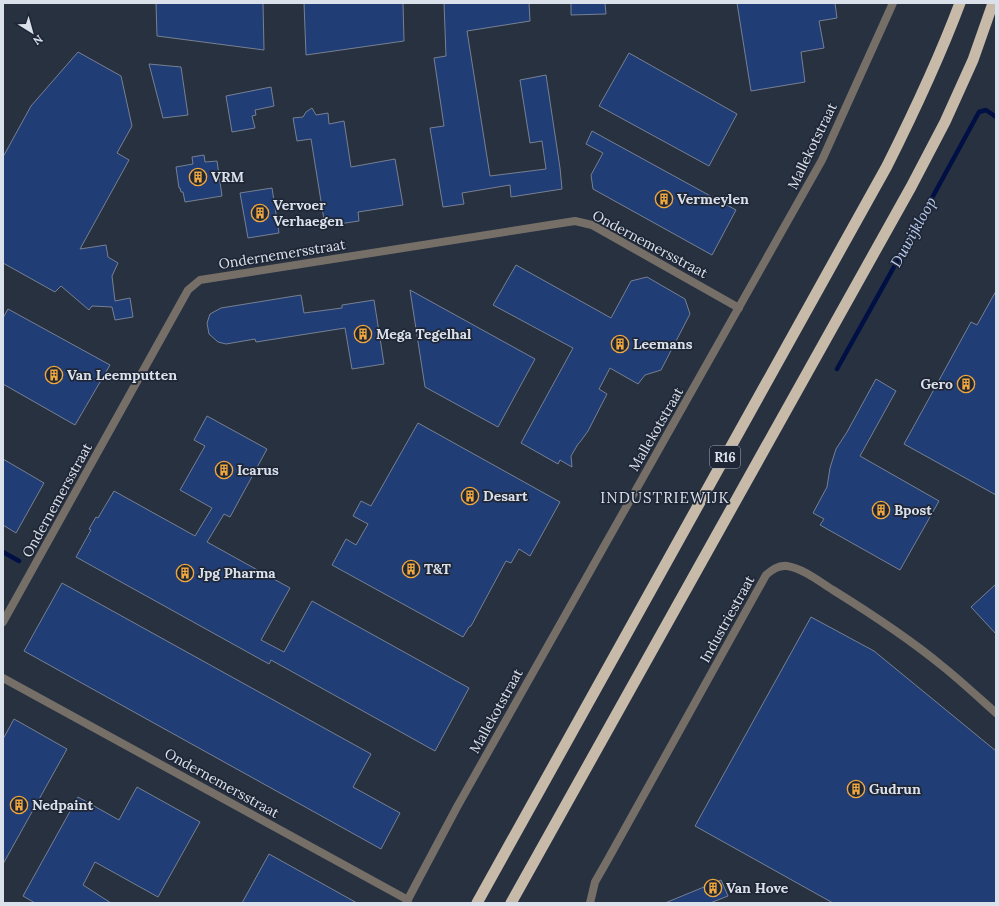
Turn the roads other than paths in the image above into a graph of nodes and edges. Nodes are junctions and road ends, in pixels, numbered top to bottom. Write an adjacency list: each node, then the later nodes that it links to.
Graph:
1 (893, 3): 4 (street, Mallekotstraat)
2 (960, 3): 9 (highway, R16)
3 (993, 3): 10 (highway, R16)
4 (739, 308): 5 (street, Ondernemersstraat); 8 (street, Mallekotstraat)
5 (3, 622)
6 (3, 678): 8 (street, Ondernemersstraat)
7 (996, 713): 11 (street, Industriestraat)
8 (407, 901)
9 (477, 903)
10 (512, 903)
11 (590, 903)

